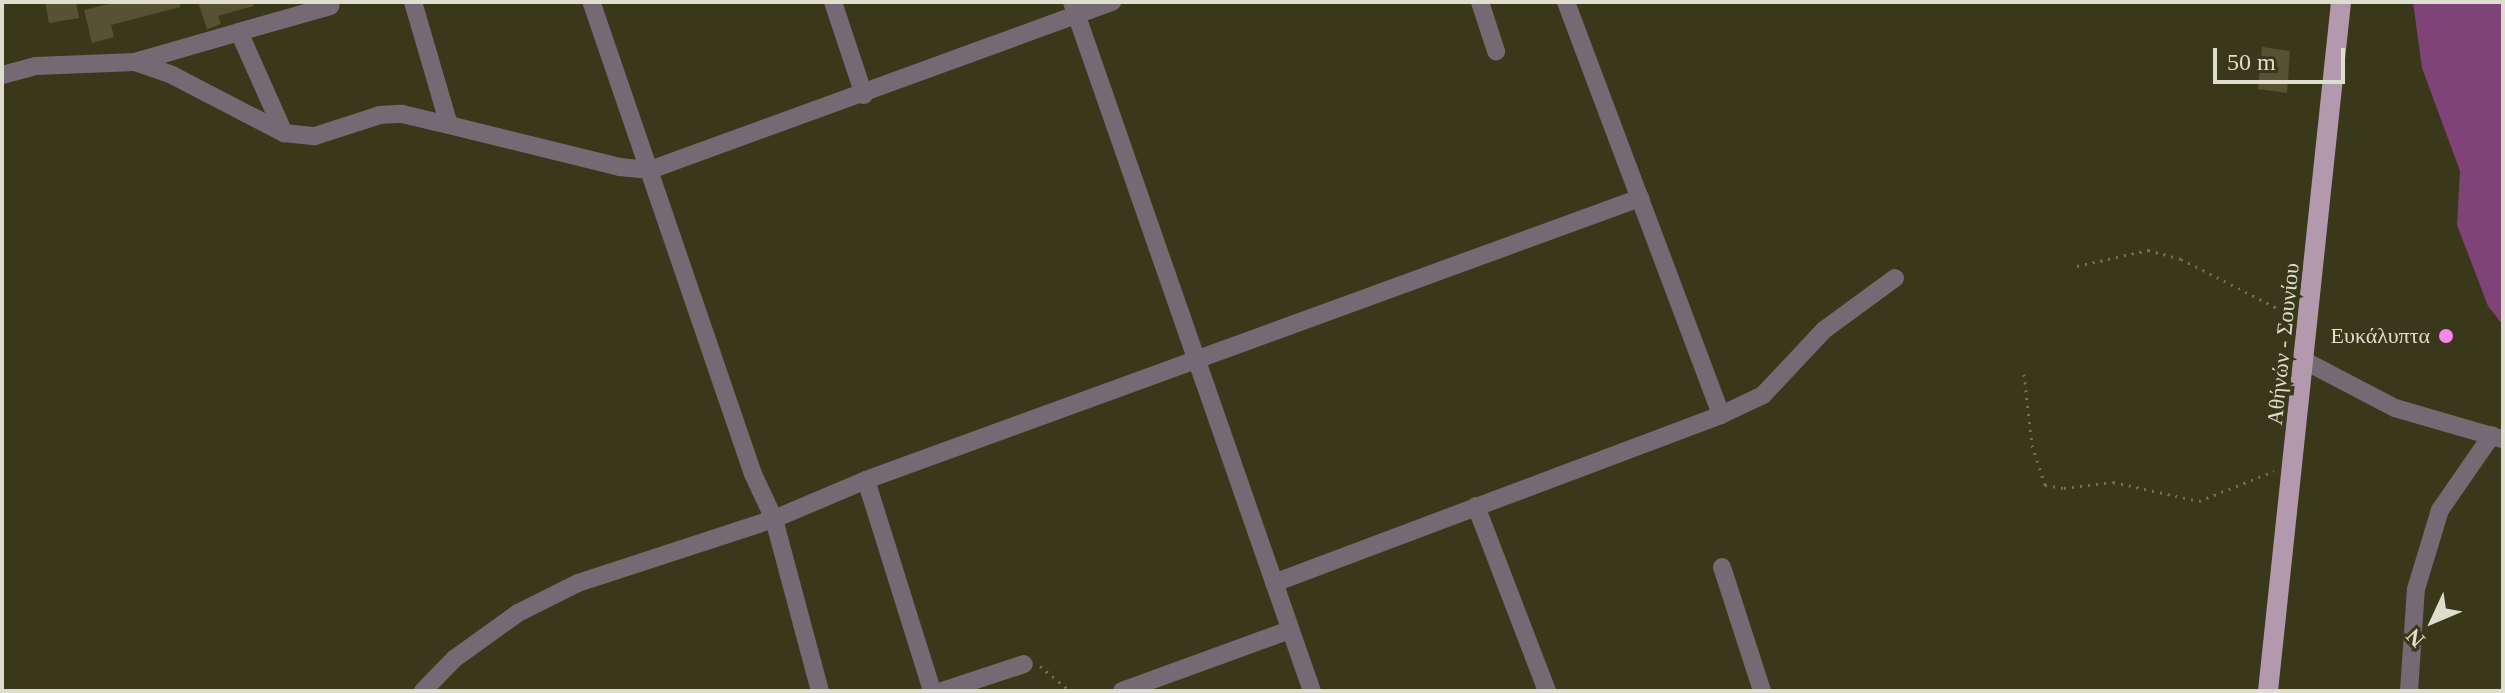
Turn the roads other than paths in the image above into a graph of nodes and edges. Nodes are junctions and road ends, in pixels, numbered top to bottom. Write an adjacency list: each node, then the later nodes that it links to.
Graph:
1 (413, 2): 15 (street)
2 (591, 2): 17 (street)
3 (833, 2): 14 (street)
4 (1112, 2): 9 (street)
5 (1480, 2): 11 (street)
6 (1566, 2): 18 (street)
7 (2341, 2): 21 (main road, Αθήνών - Σουνίου)
8 (330, 6): 10 (street)
9 (1074, 9): 14 (street); 20 (street)
10 (239, 32): 12 (street); 16 (street)
11 (1496, 51)
12 (135, 62): 13 (street); 16 (street)
13 (2, 75)
14 (864, 95): 17 (street)
15 (449, 125): 16 (street); 17 (street)
16 (284, 133)
17 (650, 170): 26 (street)
18 (1640, 198): 20 (street); 22 (street)
19 (1895, 278): 22 (street)
20 (1195, 359): 24 (street); 28 (street)
21 (2305, 361): 23 (street); 41 (main road, Αθήνών - Σουνίου)
22 (1721, 415): 25 (street)
23 (2498, 438): 42 (street)
24 (866, 480): 26 (street); 34 (street)
25 (1476, 506): 28 (street); 39 (street)
26 (774, 519): 32 (street); 33 (street)
27 (1722, 567): 40 (street)
28 (1274, 583): 29 (street)
29 (1290, 630): 37 (street); 38 (street)
30 (1024, 664): 31 (street)
31 (999, 673): 35 (street); 36 (street)
32 (423, 691)
33 (820, 691)
34 (932, 691)
35 (942, 691)
36 (1007, 691)
37 (1122, 691)
38 (1312, 691)
39 (1547, 691)
40 (1762, 691)
41 (2268, 691)
42 (2409, 691)

